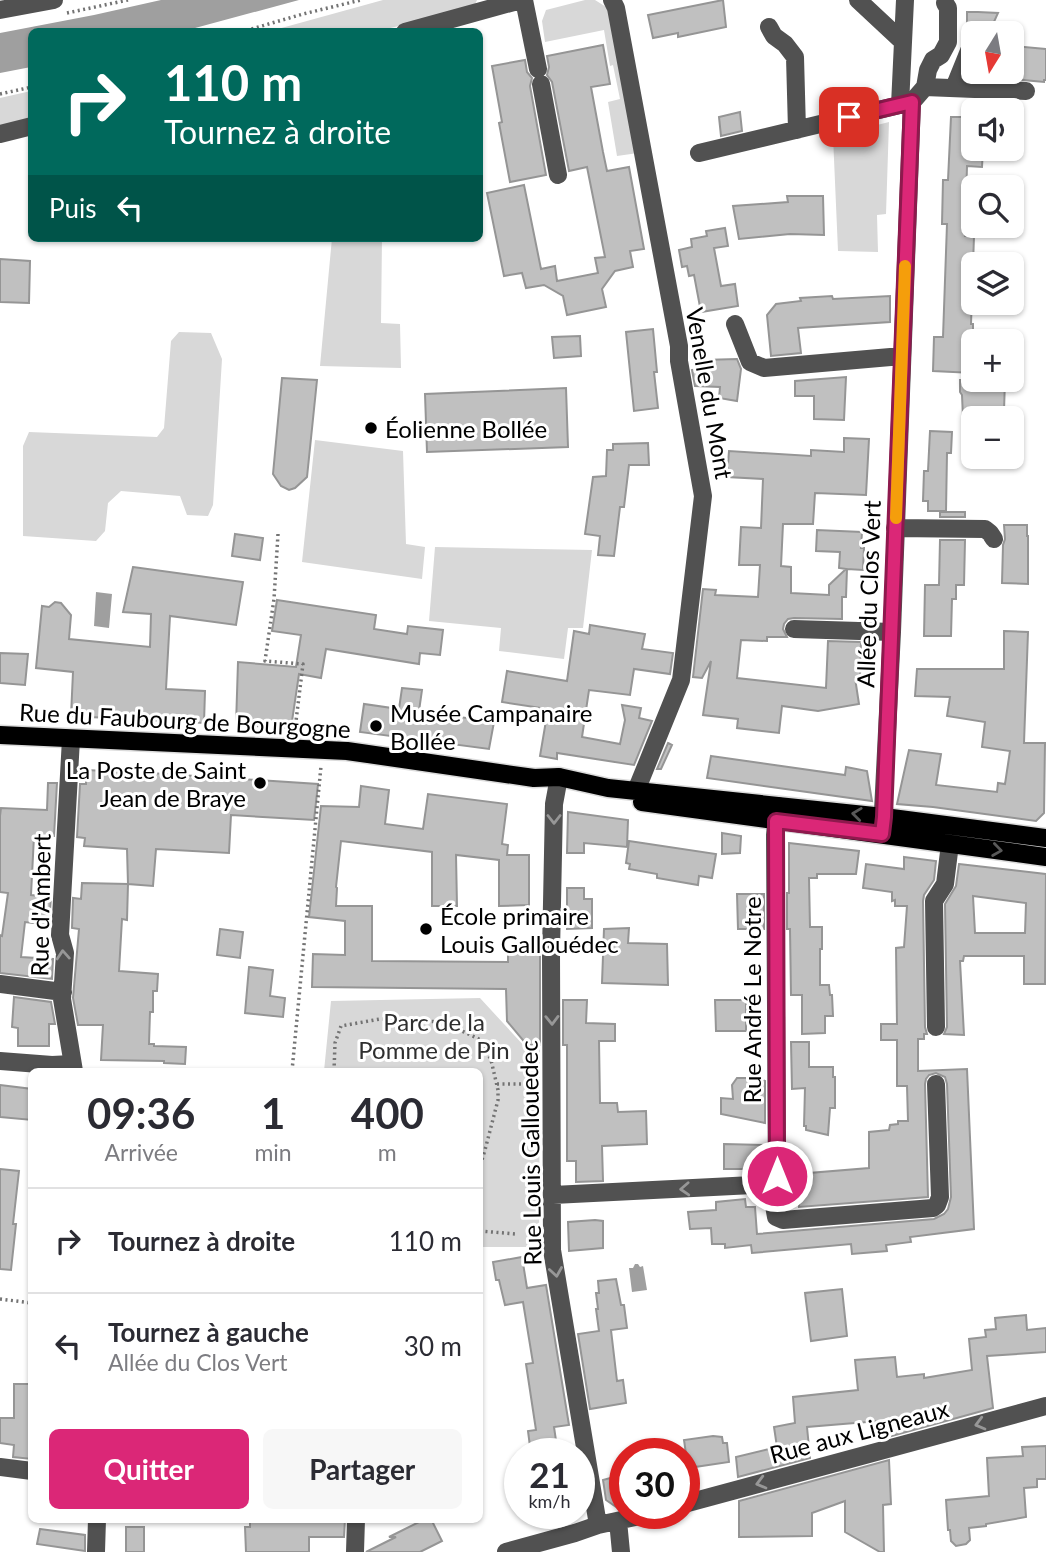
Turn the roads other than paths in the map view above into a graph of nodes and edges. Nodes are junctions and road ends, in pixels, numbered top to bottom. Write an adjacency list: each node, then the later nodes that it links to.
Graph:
1 (54, 0): 7 (street)
2 (522, 0): 9 (street); 20 (street)
3 (612, 0): 30 (street, Venelle du Mont)
4 (858, 0): 10 (street)
5 (905, 0): 10 (street, Allée du Clos Vert)
6 (945, 3): 12 (street)
7 (0, 10)
8 (769, 27): 17 (street)
9 (420, 28)
10 (903, 42): 15 (street, Allée du Clos Vert)
11 (961, 71): 13 (street)
12 (925, 87): 13 (street); 15 (street)
13 (954, 88): 14 (street)
14 (1026, 91)
15 (906, 104): 17 (street); 22 (street, Allée du Clos Vert)
16 (28, 127): 18 (street)
17 (797, 130): 19 (street)
18 (0, 134)
19 (699, 153)
20 (558, 175)
21 (735, 324): 22 (street)
22 (902, 356): 23 (street, Allée du Clos Vert)
23 (895, 528): 24 (street); 26 (street, Allée du Clos Vert)
24 (994, 539)
25 (794, 629): 26 (street)
26 (892, 632): 32 (street, Allée du Clos Vert)
27 (0, 735): 28 (main road, Rue du Faubourg de Bourgogne)
28 (71, 738): 29 (main road, Rue du Faubourg de Bourgogne); 37 (street, Rue d'Ambert, one-way to 28)
29 (558, 783): 30 (main road, Rue du Faubourg de Bourgogne); 31 (main road, Rue du Faubourg de Bourgogne); 43 (street, Rue Louis Gallouedec, one-way to 43)
30 (639, 791): 31 (main road, Rue du Faubourg de Bourgogne)
31 (777, 813): 32 (main road, Rue du Faubourg de Bourgogne); 42 (street, Rue André Le Notre)
32 (883, 826): 33 (main road, Rue du Faubourg de Bourgogne); 34 (main road, Rue du Faubourg de Bourgogne)
33 (1046, 838)
34 (950, 844): 35 (main road, Rue du Faubourg de Bourgogne, one-way to 35); 38 (street)
35 (1046, 857)
36 (0, 984): 37 (street)
37 (63, 992): 40 (street, Rue d'Ambert)
38 (936, 1027)
39 (0, 1061): 40 (street)
40 (73, 1067)
41 (936, 1084): 42 (street)
42 (762, 1184): 43 (street, one-way to 43)
43 (553, 1195): 51 (street, Rue Louis Gallouedec, one-way to 51)
44 (1046, 1406): 47 (street, Rue aux Ligneaux, one-way to 47)
45 (0, 1467): 46 (street)
46 (28, 1470)
47 (700, 1500)
48 (97, 1523): 53 (street)
49 (356, 1523): 54 (street)
50 (609, 1523): 51 (street)
51 (598, 1525): 55 (street)
52 (619, 1529): 56 (street)
53 (96, 1552)
54 (355, 1552)
55 (506, 1552)
56 (621, 1552)

